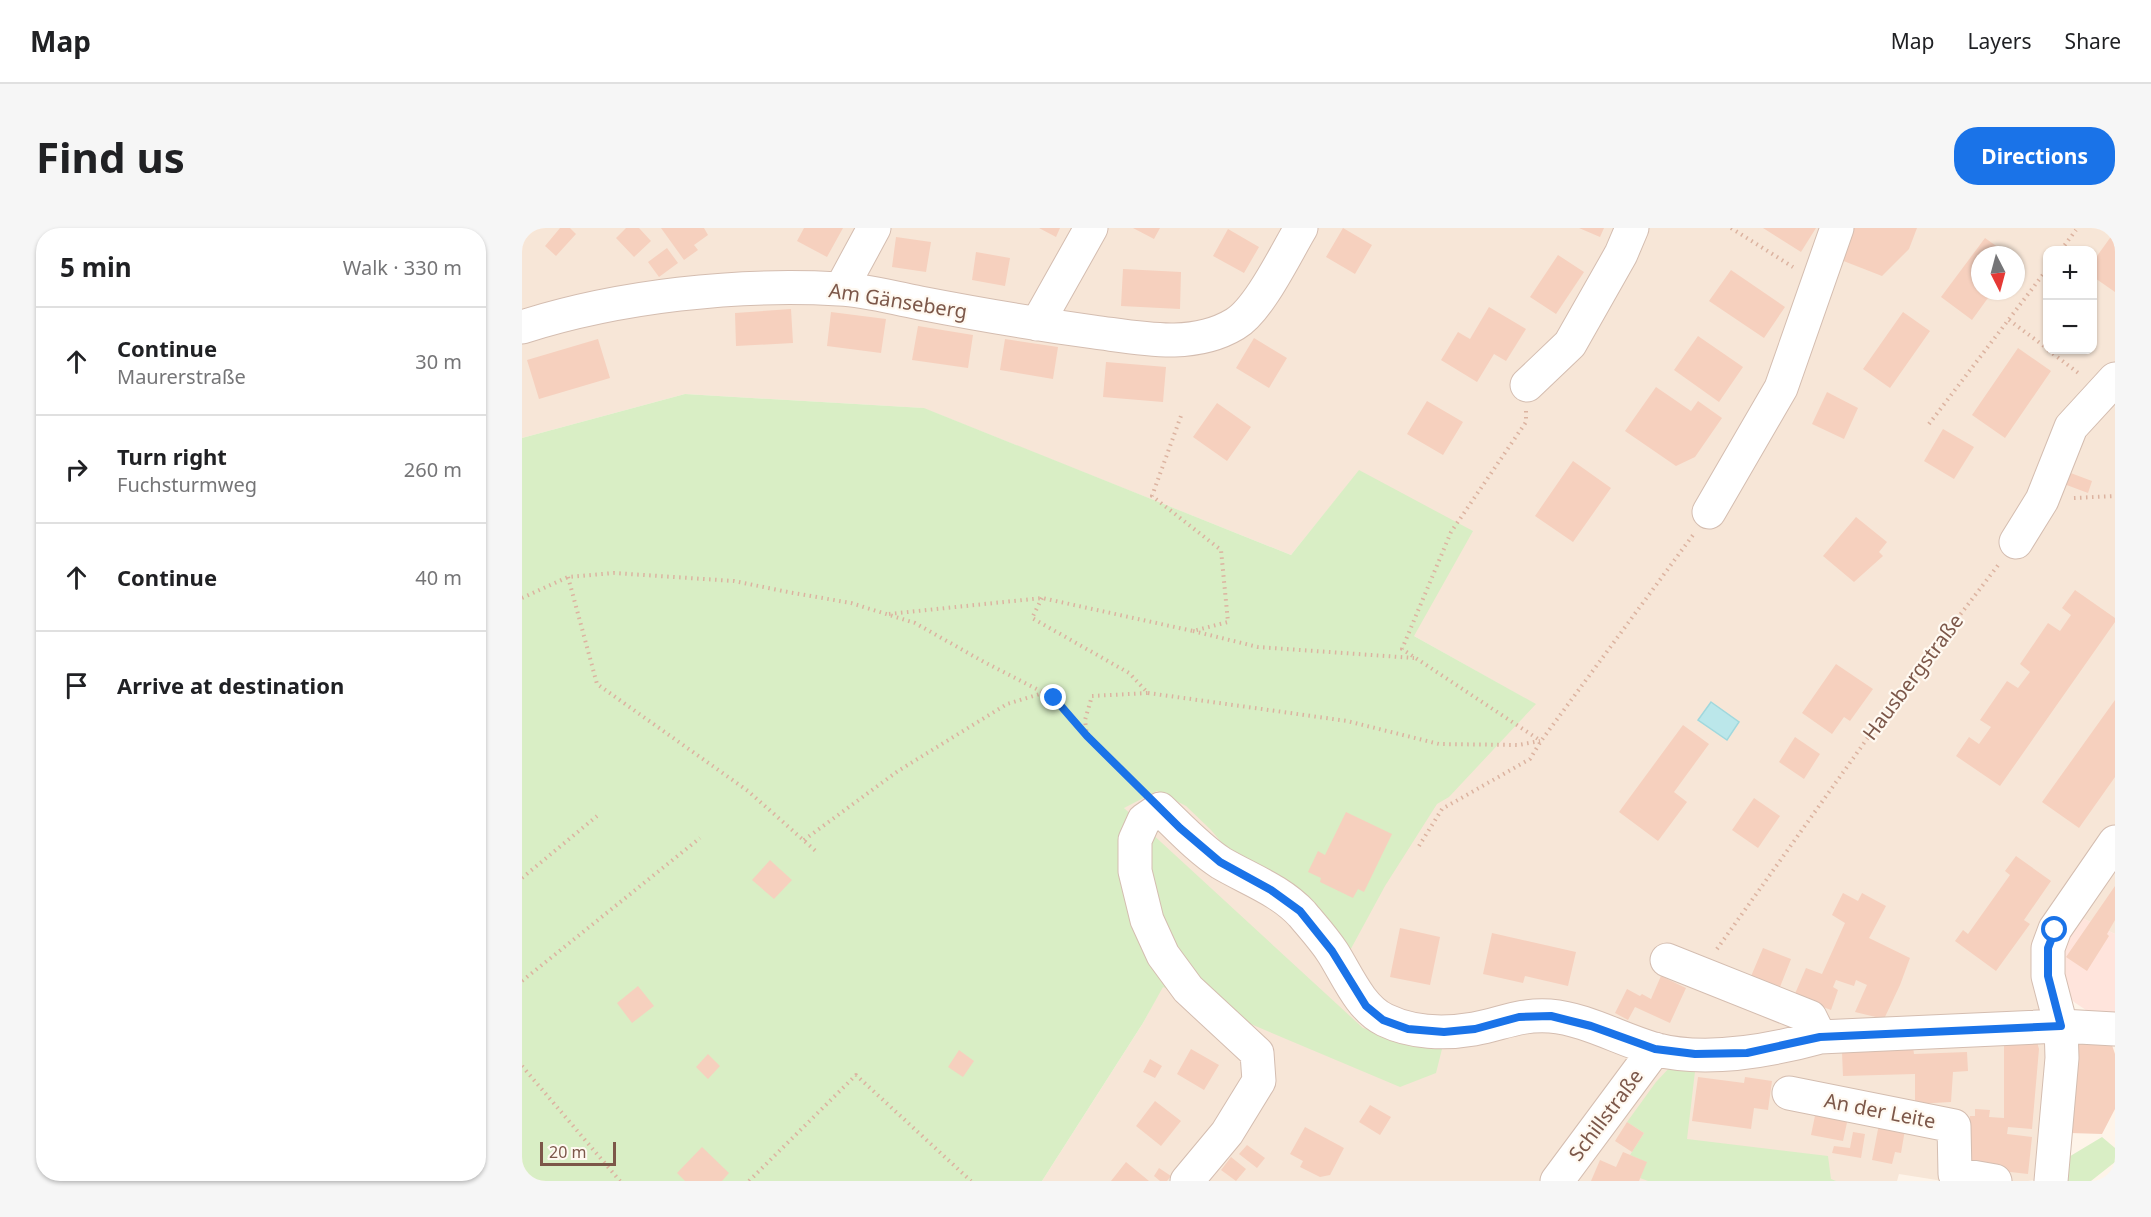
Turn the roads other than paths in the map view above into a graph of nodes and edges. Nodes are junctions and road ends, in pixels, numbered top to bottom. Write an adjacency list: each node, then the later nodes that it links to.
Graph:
1 (874, 228): 6 (street)
2 (1092, 228): 7 (street)
3 (1301, 228): 7 (street, Am Gänseberg)
4 (1632, 228): 10 (street)
5 (1837, 228): 11 (street)
6 (841, 289): 7 (street, Am Gänseberg); 8 (street, Am Gänseberg)
7 (1036, 324)
8 (522, 327)
9 (2109, 385): 12 (street)
10 (1527, 386)
11 (1709, 512)
12 (2016, 542)
13 (2115, 842): 15 (street)
14 (1667, 960): 17 (street)
15 (2061, 1026): 16 (street); 17 (street); 23 (street)
16 (2115, 1029)
17 (1820, 1037): 18 (street)
18 (1655, 1049): 20 (street); 21 (street, Schillstraße)
19 (1789, 1093): 22 (street, An der Leite)
20 (1187, 1181)
21 (1557, 1181)
22 (1995, 1181)
23 (2051, 1181)

